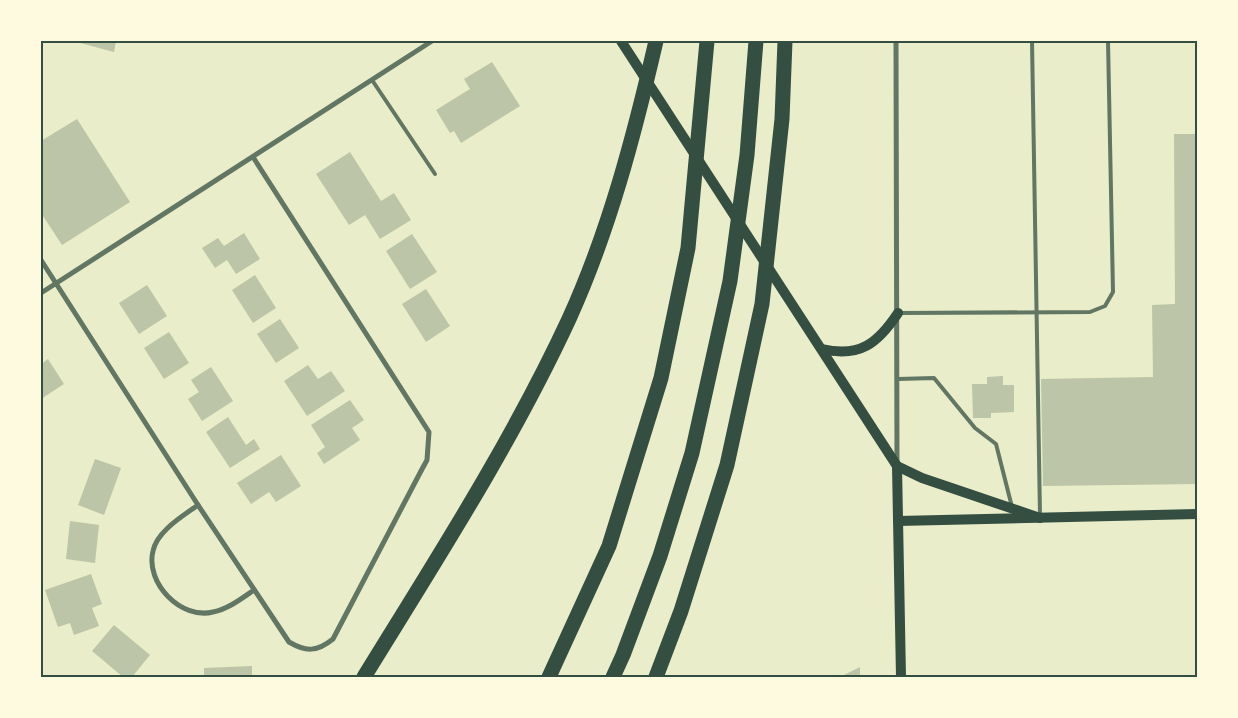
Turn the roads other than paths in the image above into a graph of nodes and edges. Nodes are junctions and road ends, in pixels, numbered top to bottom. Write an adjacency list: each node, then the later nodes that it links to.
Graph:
1 (432, 41): 10 (street)
2 (621, 41): 18 (main road)
3 (656, 41): 27 (highway)
4 (708, 41): 28 (highway)
5 (756, 41): 29 (highway)
6 (785, 41): 30 (highway)
7 (896, 41): 17 (street)
8 (1032, 41): 16 (lane)
9 (1108, 41): 16 (lane)
10 (372, 80): 11 (street); 12 (lane)
11 (253, 157): 14 (street); 26 (street)
12 (436, 174)
13 (41, 260): 14 (street)
14 (56, 283): 15 (street); 21 (street)
15 (41, 293)
16 (1036, 312): 17 (lane); 24 (lane)
17 (898, 313): 18 (main road); 19 (street)
18 (822, 348): 20 (main road)
19 (898, 380): 20 (street); 22 (lane)
20 (897, 466): 22 (main road); 25 (main road)
21 (198, 505): 26 (street); 26 (street)
22 (1012, 508): 24 (main road)
23 (1197, 514): 24 (main road)
24 (1040, 518): 25 (main road)
25 (898, 520): 31 (main road)
26 (254, 590)
27 (364, 677)
28 (550, 677)
29 (613, 677)
30 (656, 677)
31 (902, 677)

